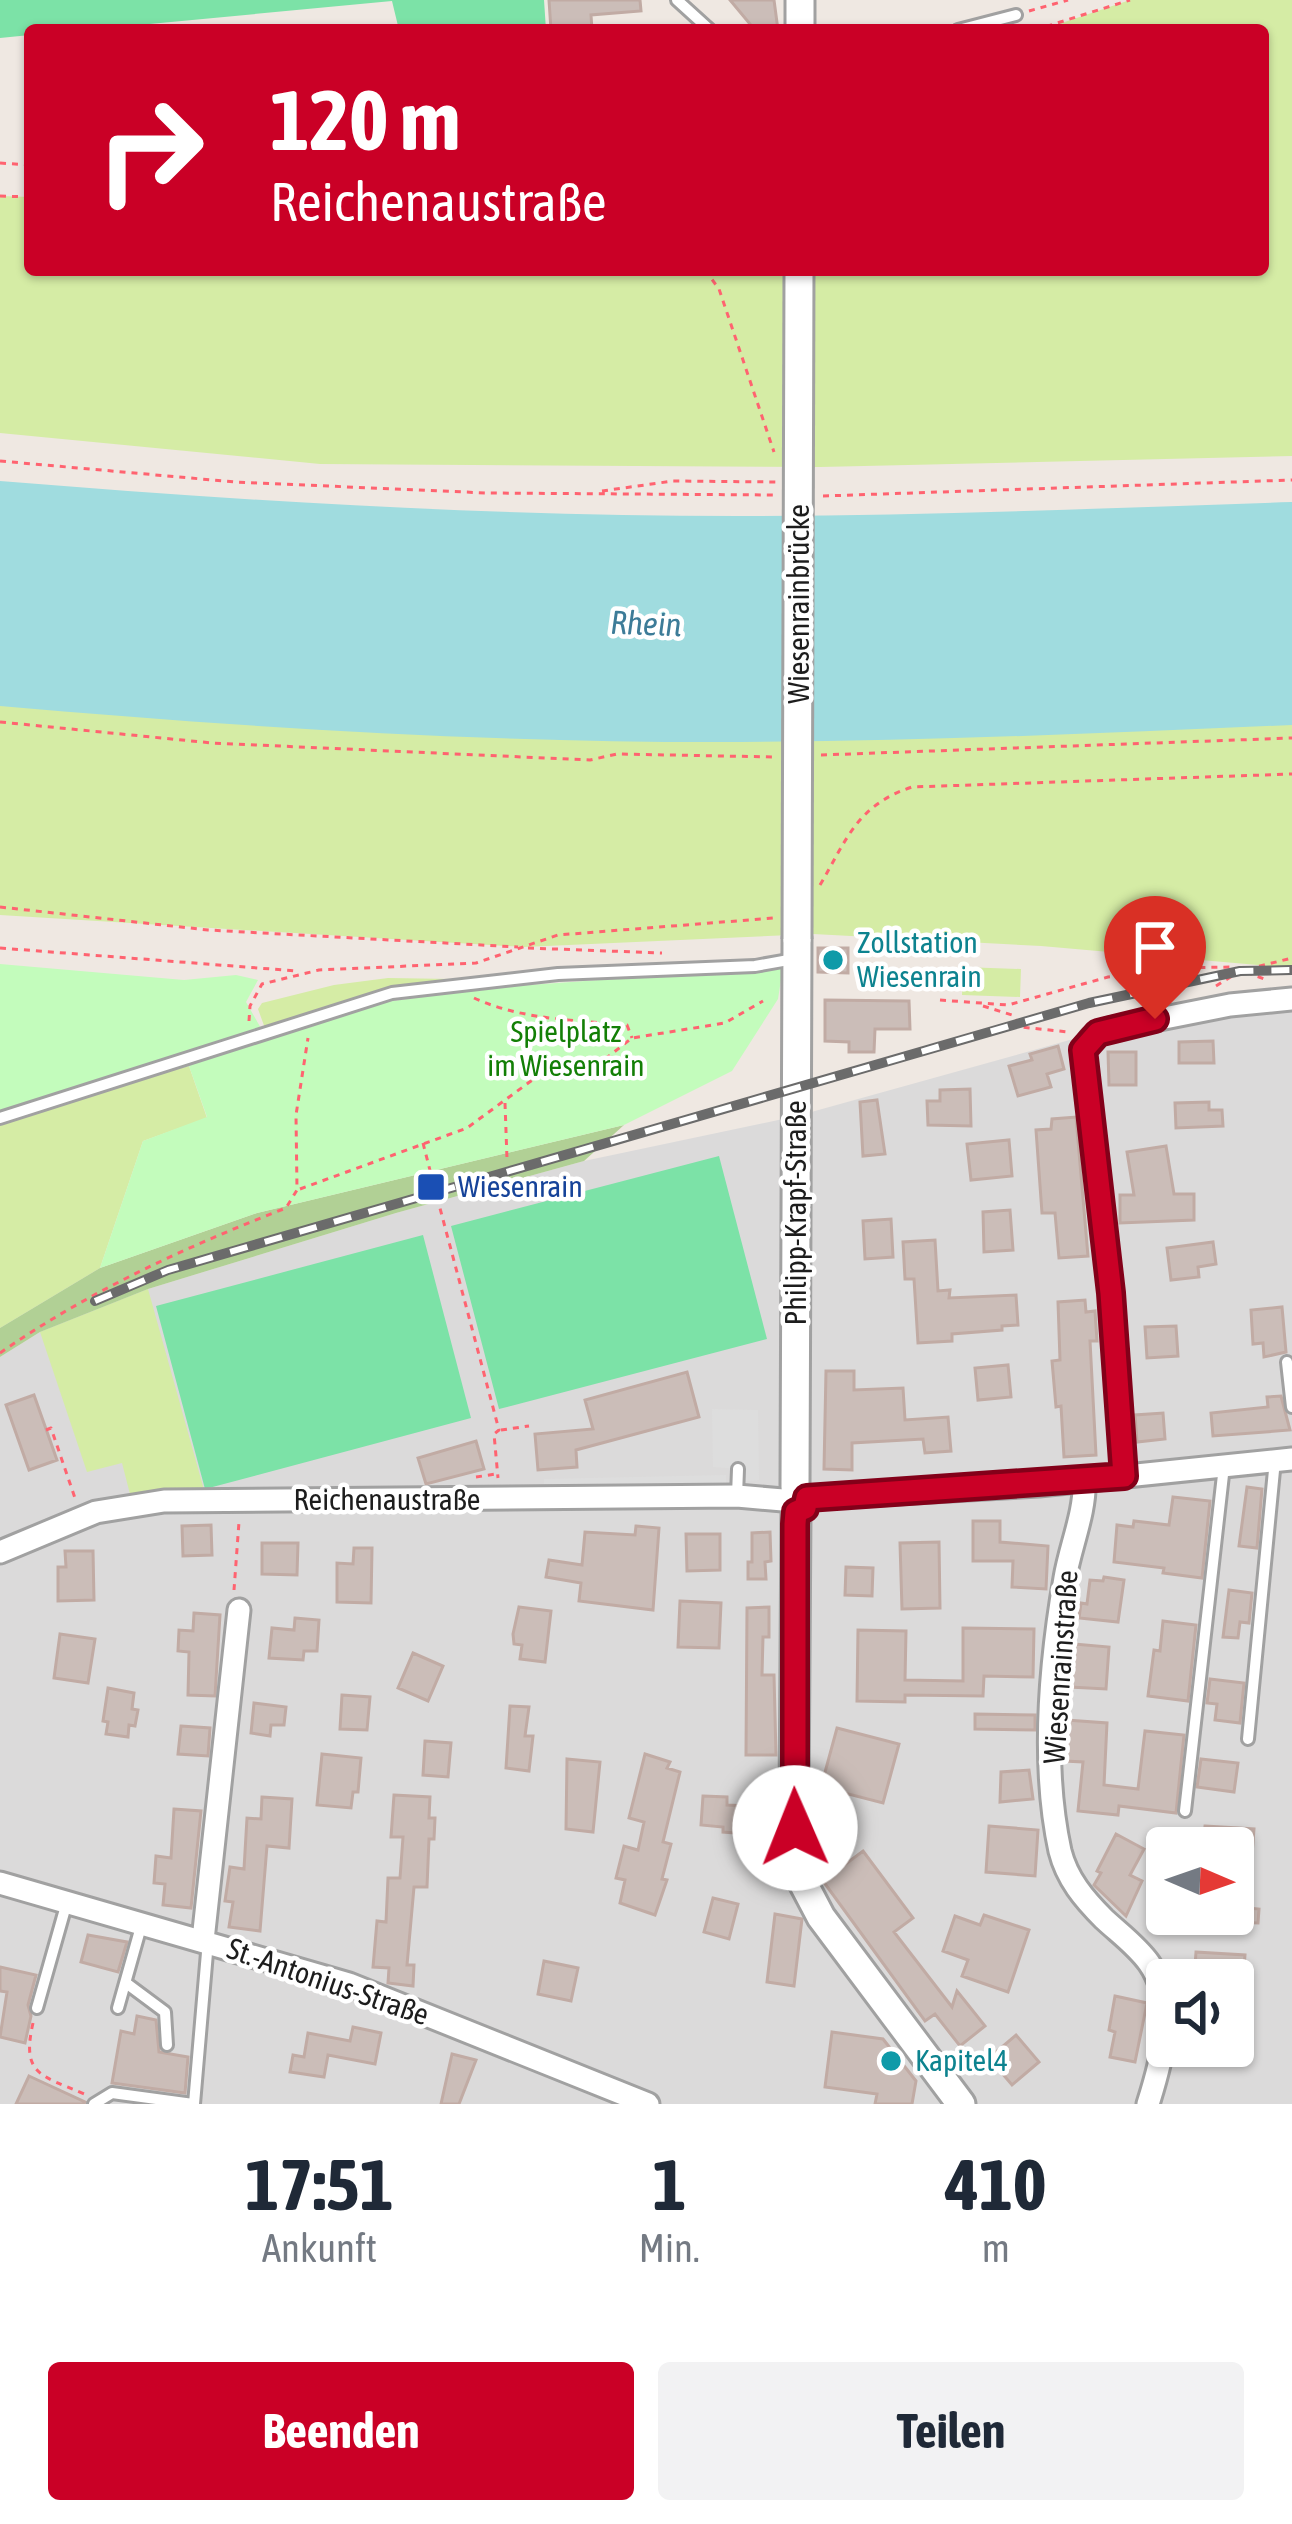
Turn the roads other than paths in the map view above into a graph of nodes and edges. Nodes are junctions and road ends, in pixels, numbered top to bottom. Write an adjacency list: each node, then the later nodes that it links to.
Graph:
1 (677, 0): 3 (lane)
2 (1016, 15): 4 (lane)
3 (703, 24)
4 (981, 24)
5 (799, 276): 6 (street, Wiesenrainbrücke, bridge)
6 (793, 938): 7 (lane); 9 (lane); 18 (street, Philipp-Krapf-Straße)
7 (754, 958)
8 (1292, 999): 15 (street)
9 (0, 1118)
10 (1287, 1362): 11 (lane)
11 (1292, 1407)
12 (1284, 1460): 13 (street, Reichenaustraße); 21 (lane)
13 (1224, 1466): 15 (street, Reichenaustraße); 22 (lane)
14 (738, 1469): 17 (lane)
15 (1124, 1476): 16 (street, Reichenaustraße)
16 (1084, 1480): 18 (street, Reichenaustraße); 35 (street, Wiesenrainstraße)
17 (737, 1496): 18 (street, Reichenaustraße); 19 (street, Reichenaustraße)
18 (795, 1499): 34 (street, Philipp-Krapf-Straße)
19 (0, 1552)
20 (239, 1610): 26 (street)
21 (1248, 1739)
22 (1185, 1811)
23 (0, 1883): 24 (street, St.-Antonius-Straße)
24 (67, 1902): 25 (street, St.-Antonius-Straße); 28 (lane)
25 (142, 1923): 26 (street, St.-Antonius-Straße); 27 (lane)
26 (206, 1940): 32 (lane); 33 (street, St.-Antonius-Straße)
27 (125, 1982): 29 (lane); 30 (lane)
28 (37, 2008)
29 (118, 2008)
30 (167, 2045)
31 (95, 2102): 32 (lane)
32 (193, 2104)
33 (648, 2104)
34 (961, 2104)
35 (1148, 2104)

